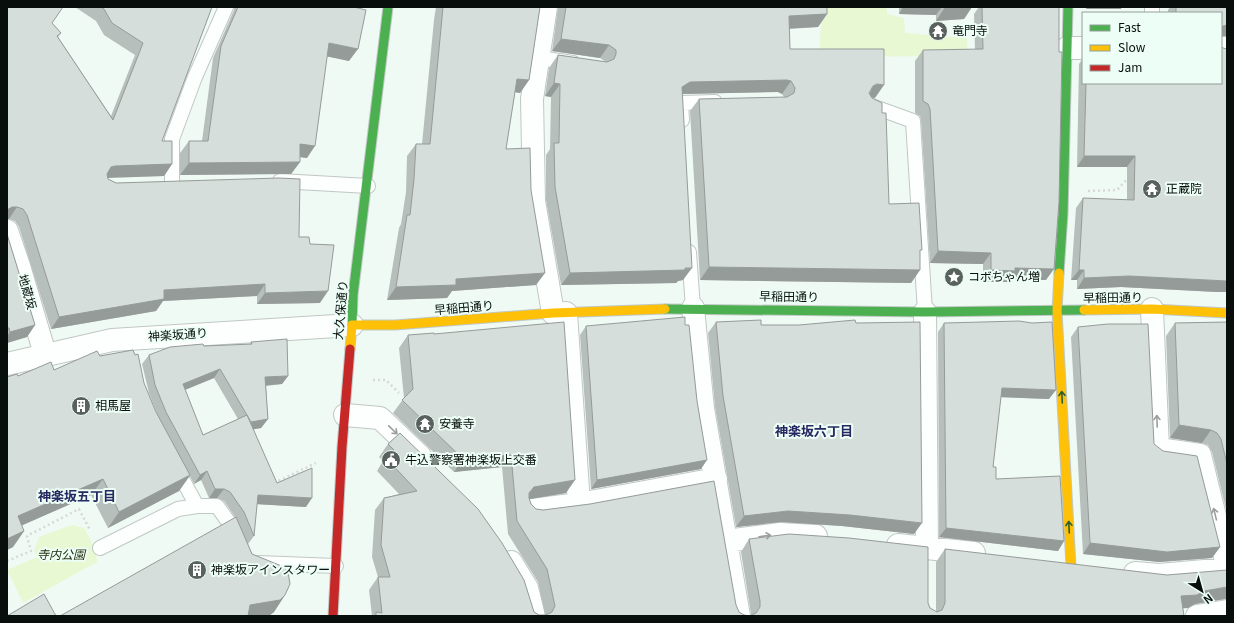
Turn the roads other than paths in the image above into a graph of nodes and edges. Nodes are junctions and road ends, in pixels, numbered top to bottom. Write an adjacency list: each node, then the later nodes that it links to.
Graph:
1 (226, 7): 12 (lane)
2 (388, 7): 13 (main road, 大久保通り)
3 (546, 7): 6 (street)
4 (1068, 7): 5 (main road)
5 (1075, 48): 18 (main road)
6 (538, 58): 7 (lane); 20 (street)
7 (584, 64)
8 (726, 102): 10 (lane)
9 (869, 105): 19 (lane)
10 (682, 134)
11 (264, 181): 13 (lane)
12 (158, 184)
13 (368, 186): 22 (main road, 大久保通り)
14 (7, 231): 23 (street, 地蔵坂)
15 (688, 235): 16 (lane)
16 (693, 308): 19 (main road, 早稲田通り); 20 (main road, 早稲田通り); 28 (street)
17 (1152, 309): 18 (main road, 早稲田通り); 21 (main road, 早稲田通り); 39 (street, one-way to 17)
18 (1057, 311): 19 (main road, 早稲田通り); 42 (main road, one-way to 18)
19 (925, 312): 38 (street)
20 (559, 313): 22 (main road, 早稲田通り); 29 (street)
21 (1227, 313)
22 (352, 325): 23 (street, 神楽坂通り); 25 (main road, 大久保通り)
23 (45, 354): 24 (street, 神楽坂通り)
24 (7, 364)
25 (345, 415): 27 (street, one-way to 27); 41 (main road, 大久保通り)
26 (168, 454): 30 (lane)
27 (435, 471)
28 (716, 479): 29 (street); 33 (street)
29 (579, 504): 31 (street)
30 (197, 506): 36 (lane); 41 (lane)
31 (532, 510)
32 (834, 537): 33 (street, one-way to 32)
33 (726, 541): 47 (street)
34 (880, 542): 38 (street)
35 (500, 544): 46 (street)
36 (100, 548)
37 (995, 555): 38 (street)
38 (927, 556)
39 (1226, 559): 43 (street)
40 (1048, 563): 42 (street)
41 (336, 566): 45 (main road, 大久保通り)
42 (1079, 567)
43 (1119, 571)
44 (1227, 611): 48 (street)
45 (333, 616)
46 (534, 616)
47 (740, 616)
48 (1197, 616)

